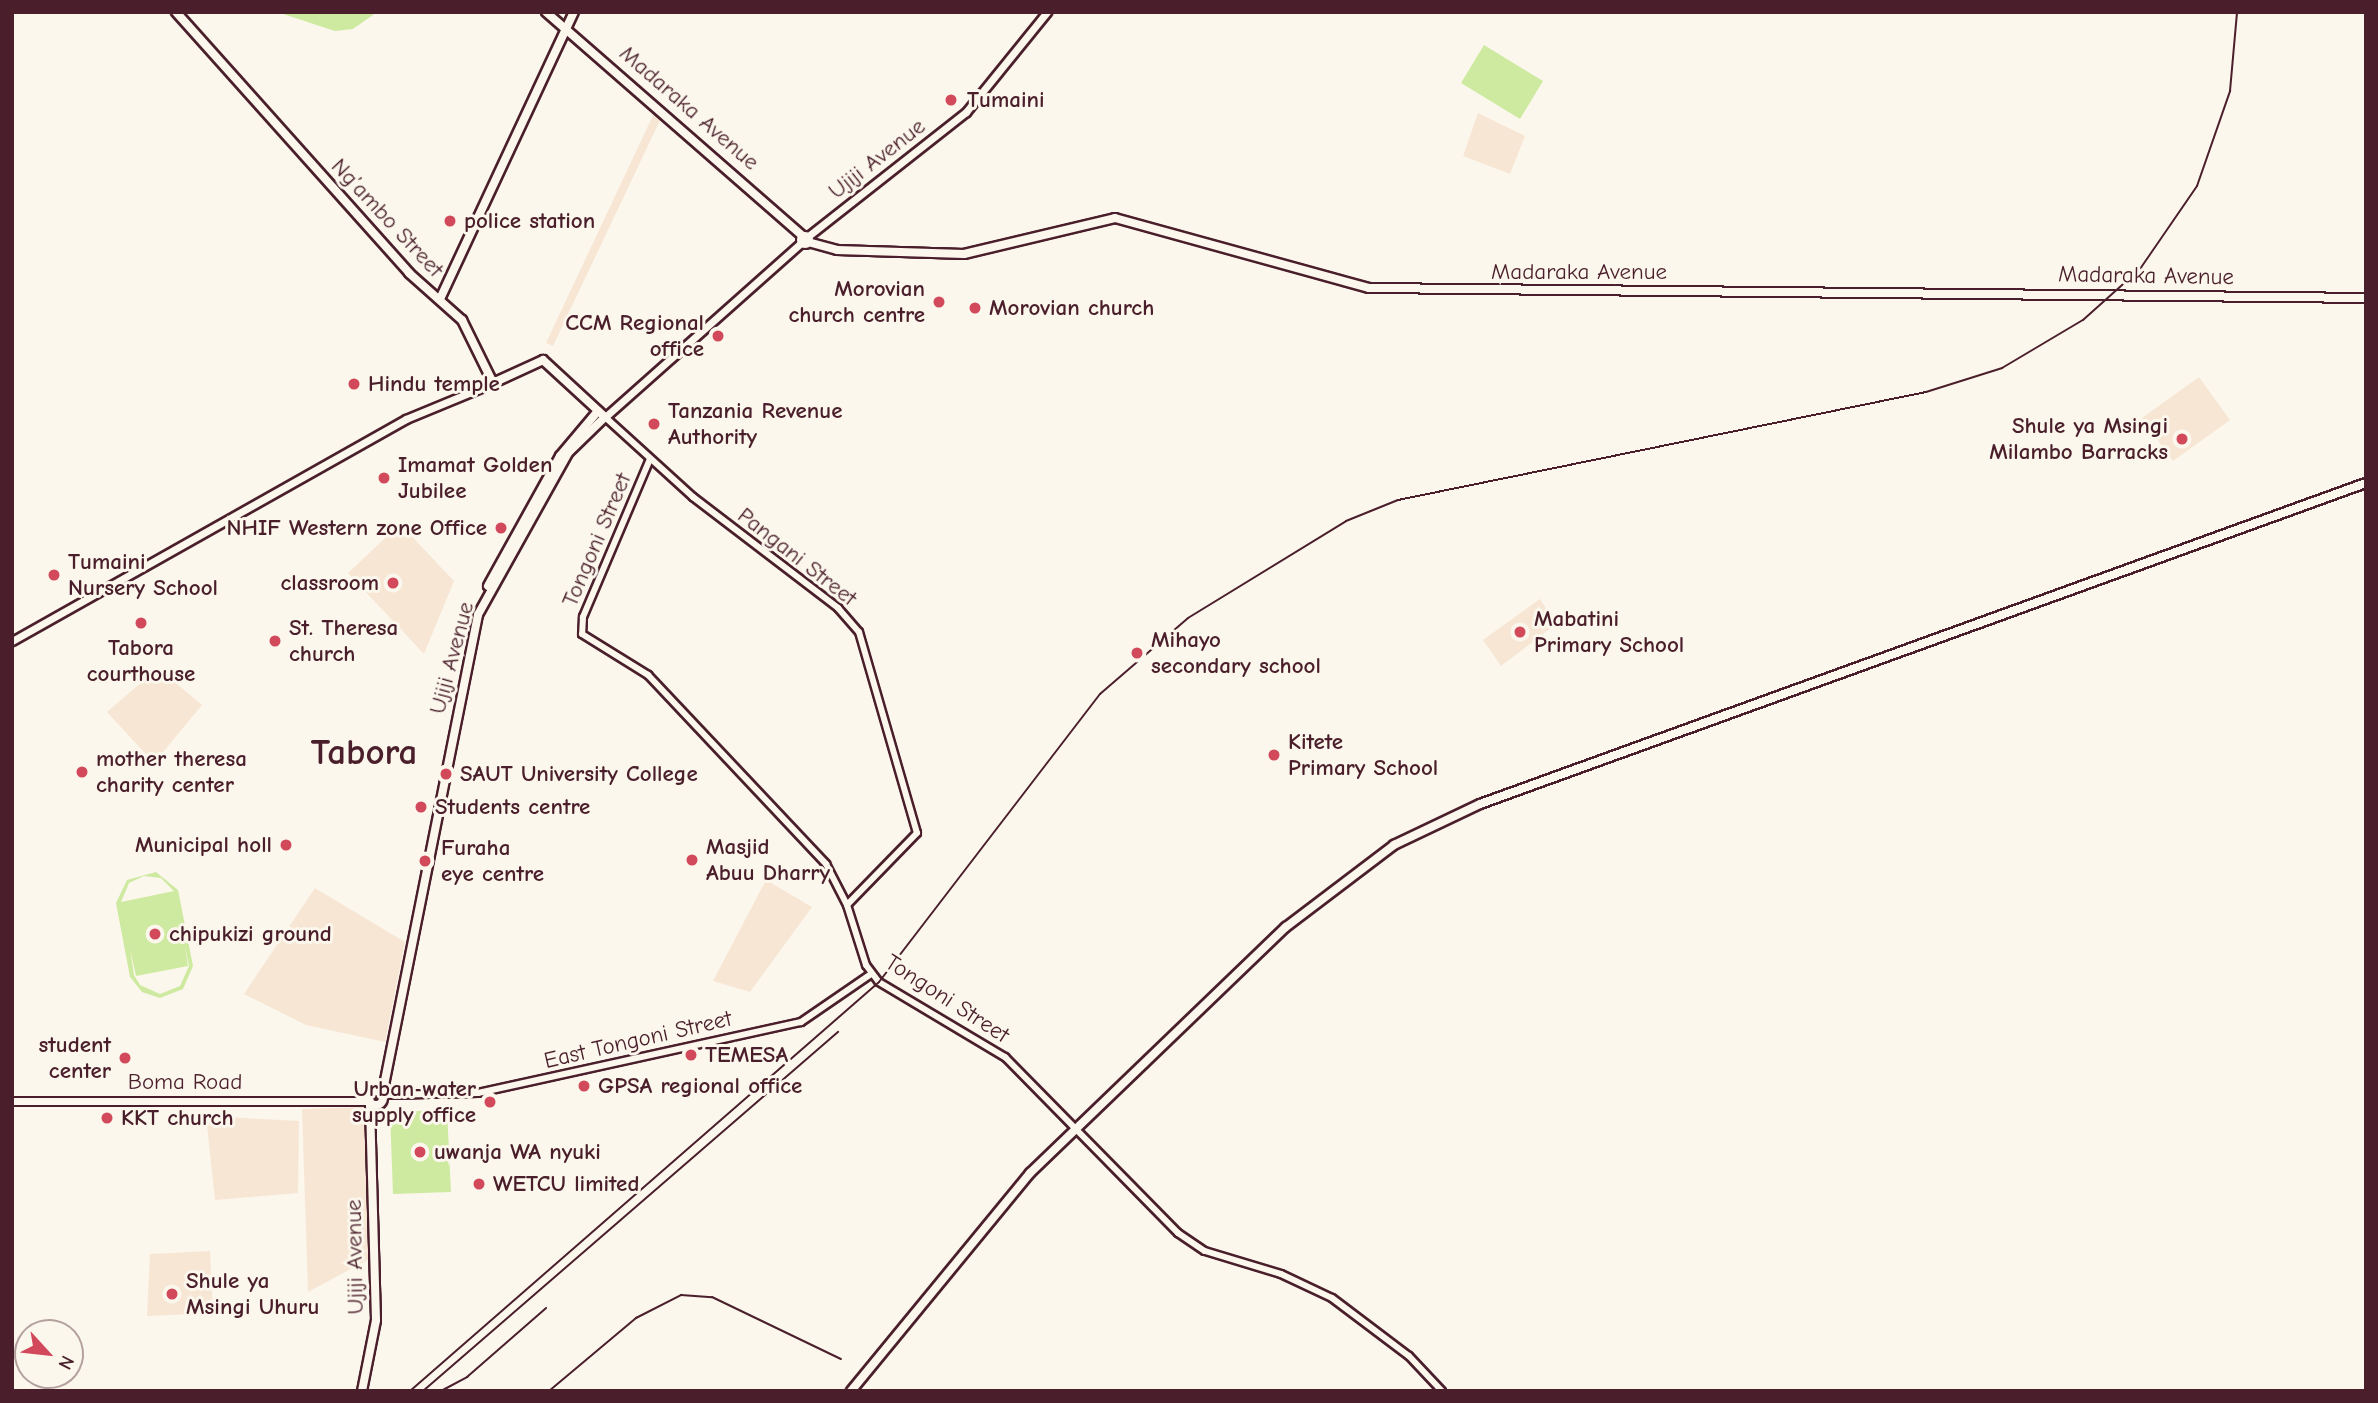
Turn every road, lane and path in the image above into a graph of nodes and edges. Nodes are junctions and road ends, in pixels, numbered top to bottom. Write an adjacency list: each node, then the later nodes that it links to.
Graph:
1 (176, 12): 8 (main road, Ng’ambo Street)
2 (546, 12): 5 (main road, Madaraka Avenue)
3 (574, 12): 5 (main road)
4 (1047, 12): 6 (main road, Ujiji Avenue)
5 (567, 29): 6 (main road, Madaraka Avenue); 8 (main road)
6 (805, 240): 7 (main road, Madaraka Avenue); 11 (main road, Ujiji Avenue)
7 (2366, 298)
8 (440, 299): 9 (main road, Ng’ambo Street)
9 (494, 383): 10 (main road); 16 (main road)
10 (591, 402): 11 (main road); 12 (main road)
11 (602, 414): 12 (main road); 13 (street, Pangani Street); 15 (main road, Ujiji Avenue)
12 (587, 418): 15 (main road)
13 (650, 459): 17 (street, Tongoni Street); 17 (street, Pangani Street)
14 (2366, 483): 21 (main road)
15 (478, 615): 19 (main road, Ujiji Avenue)
16 (12, 641)
17 (847, 905): 18 (street, Tongoni Street)
18 (871, 974): 19 (street, East Tongoni Street); 21 (street, Tongoni Street)
19 (376, 1098): 20 (main road, Boma Road); 22 (main road, Ujiji Avenue)
20 (12, 1101)
21 (1076, 1127): 23 (main road); 24 (street, Tongoni Street)
22 (362, 1391)
23 (850, 1391)
24 (1442, 1391)

